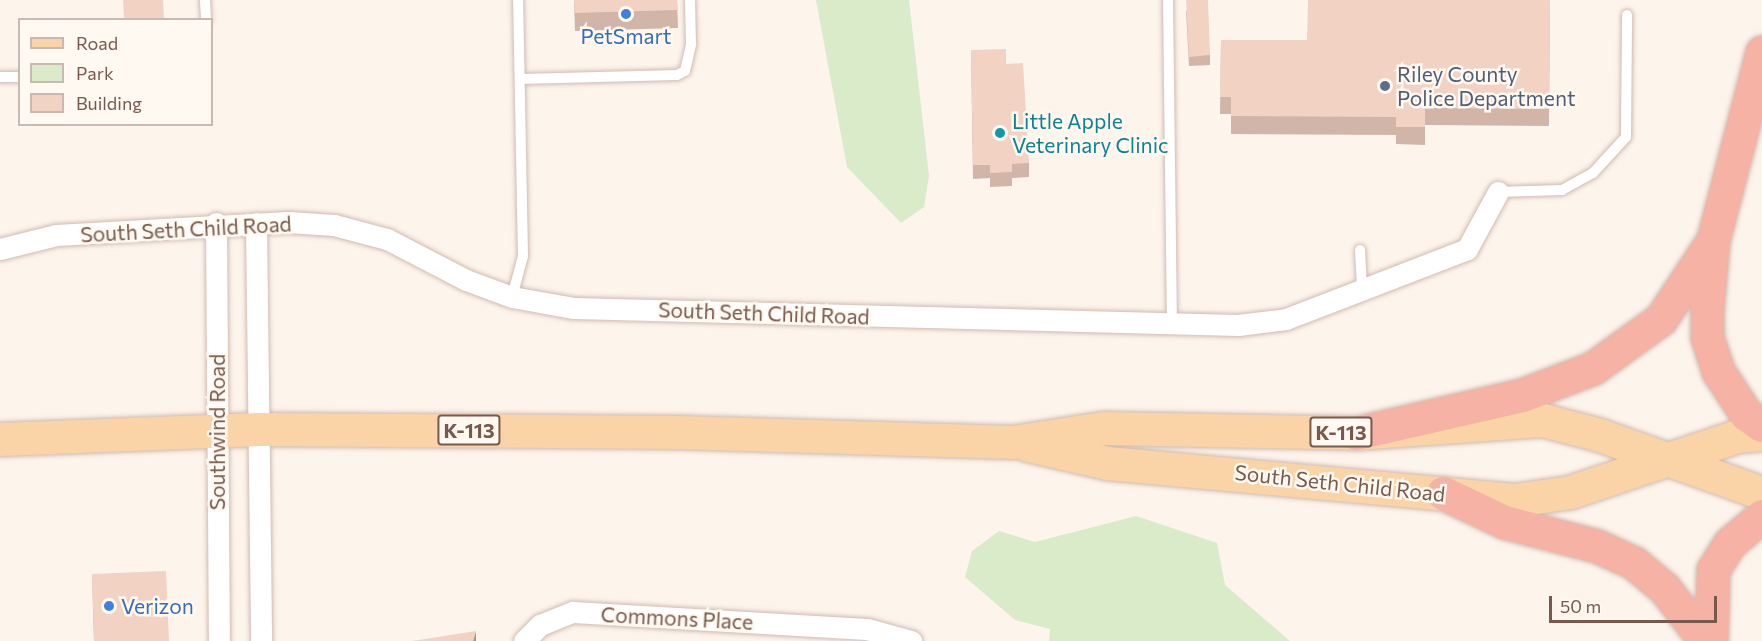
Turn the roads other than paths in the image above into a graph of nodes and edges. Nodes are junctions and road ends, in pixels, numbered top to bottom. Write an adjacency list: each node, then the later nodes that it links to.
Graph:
1 (205, 0): 6 (lane)
2 (518, 0): 10 (lane)
3 (690, 0): 10 (lane)
4 (1168, 0): 19 (lane)
5 (1627, 15): 11 (lane)
6 (206, 18)
7 (1762, 52): 14 (highway)
8 (0, 77): 9 (lane)
9 (18, 77)
10 (520, 79): 18 (lane)
11 (1498, 192): 17 (street, South Seth Child Road)
12 (216, 223): 13 (street, South Seth Child Road); 15 (street, South Seth Child Road); 22 (street, Southwind Road)
13 (256, 223): 18 (street, South Seth Child Road); 21 (street, Southwind Road)
14 (1713, 240): 20 (highway); 23 (highway)
15 (0, 249)
16 (1360, 250): 17 (lane)
17 (1362, 289): 19 (street, South Seth Child Road)
18 (512, 297): 19 (street, South Seth Child Road)
19 (1172, 323)
20 (1762, 425)
21 (260, 429): 22 (main road, South Seth Child Road / K-113); 26 (main road, South Seth Child Road / K-113); 32 (street, Southwind Road)
22 (217, 430): 25 (main road, South Seth Child Road / K-113); 31 (street, Southwind Road)
23 (1356, 432): 26 (main road, South Seth Child Road / K-113); 27 (main road, South Seth Child Road / K-113)
24 (1762, 434): 27 (main road, South Seth Child Road / K-113)
25 (0, 439)
26 (1012, 441): 28 (main road, South Seth Child Road / K-113)
27 (1664, 460): 28 (main road, South Seth Child Road / K-113); 29 (main road, South Seth Child Road / K-113)
28 (1443, 493): 35 (highway)
29 (1762, 493)
30 (1762, 516): 36 (highway)
31 (219, 641)
32 (261, 641)
33 (524, 641): 34 (street, Commons Place)
34 (910, 641)
35 (1705, 641)
36 (1711, 641)

